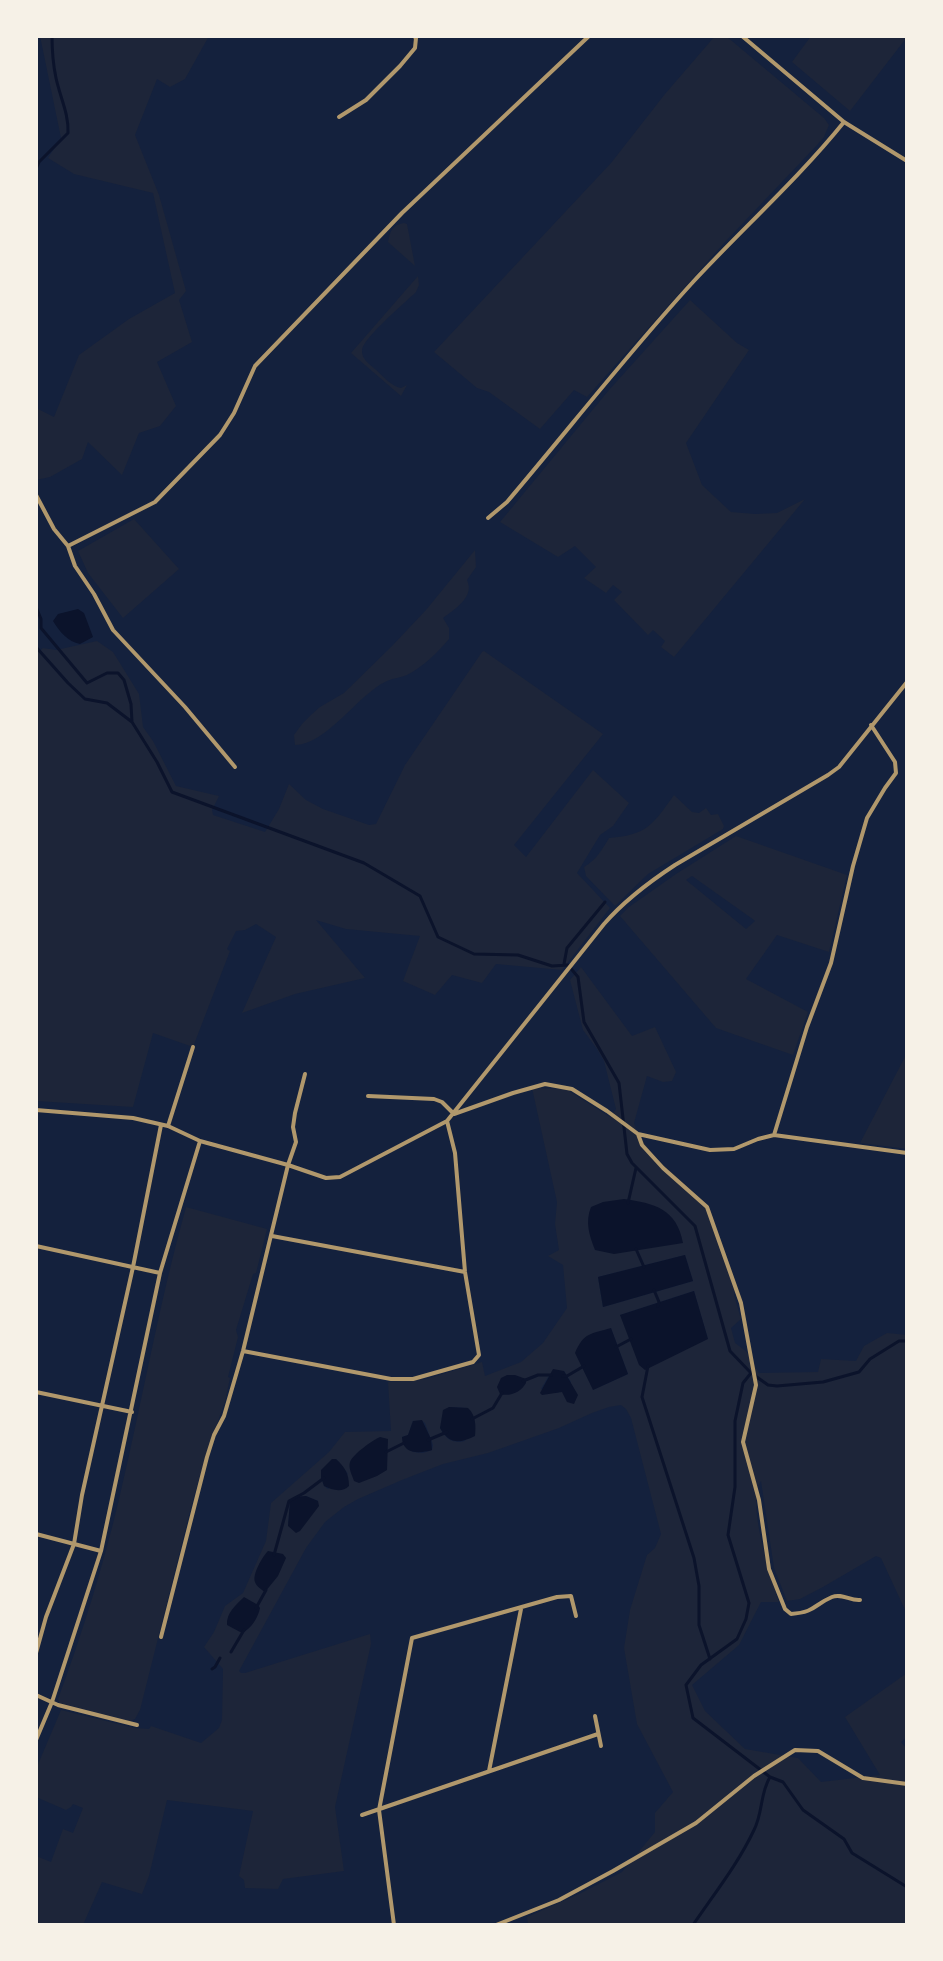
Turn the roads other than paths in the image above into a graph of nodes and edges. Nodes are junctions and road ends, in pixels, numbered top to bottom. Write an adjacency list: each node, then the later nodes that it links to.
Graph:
1 (414, 36): 4 (street)
2 (589, 36): 9 (street)
3 (742, 36): 5 (street)
4 (339, 117)
5 (844, 122): 6 (street); 8 (street)
6 (907, 161)
7 (36, 495): 9 (street)
8 (488, 519)
9 (68, 546): 12 (street)
10 (907, 682): 11 (street)
11 (871, 725): 17 (street); 22 (street)
12 (235, 767)
13 (193, 1047): 20 (street)
14 (305, 1074): 25 (street)
15 (368, 1096): 17 (street)
16 (36, 1110): 19 (street)
17 (454, 1114): 18 (street); 21 (street)
18 (447, 1120): 25 (street); 29 (street)
19 (160, 1125): 20 (street); 28 (street)
20 (168, 1126): 23 (street)
21 (638, 1134): 22 (street); 38 (street)
22 (774, 1135): 24 (street)
23 (200, 1141): 25 (street); 30 (street)
24 (907, 1153)
25 (288, 1165): 26 (street)
26 (272, 1236): 29 (street); 31 (street)
27 (36, 1246): 28 (street)
28 (133, 1267): 30 (street); 33 (street)
29 (465, 1272): 31 (street)
30 (160, 1273): 34 (street)
31 (243, 1351): 41 (street)
32 (36, 1392): 33 (street)
33 (102, 1406): 34 (street); 36 (street)
34 (132, 1412): 37 (street)
35 (36, 1534): 36 (street)
36 (74, 1544): 37 (street); 42 (street)
37 (101, 1551): 44 (street)
38 (860, 1599)
39 (521, 1609): 40 (street); 50 (street); 52 (street)
40 (576, 1616)
41 (161, 1637)
42 (36, 1653)
43 (36, 1695): 44 (street)
44 (51, 1702): 46 (street); 48 (street)
45 (595, 1716): 47 (street)
46 (137, 1725)
47 (598, 1734): 49 (street); 50 (street)
48 (36, 1740)
49 (601, 1746)
50 (489, 1771): 52 (street)
51 (907, 1784): 55 (street)
52 (378, 1810): 53 (street); 54 (street)
53 (362, 1815)
54 (394, 1925)
55 (496, 1925)

